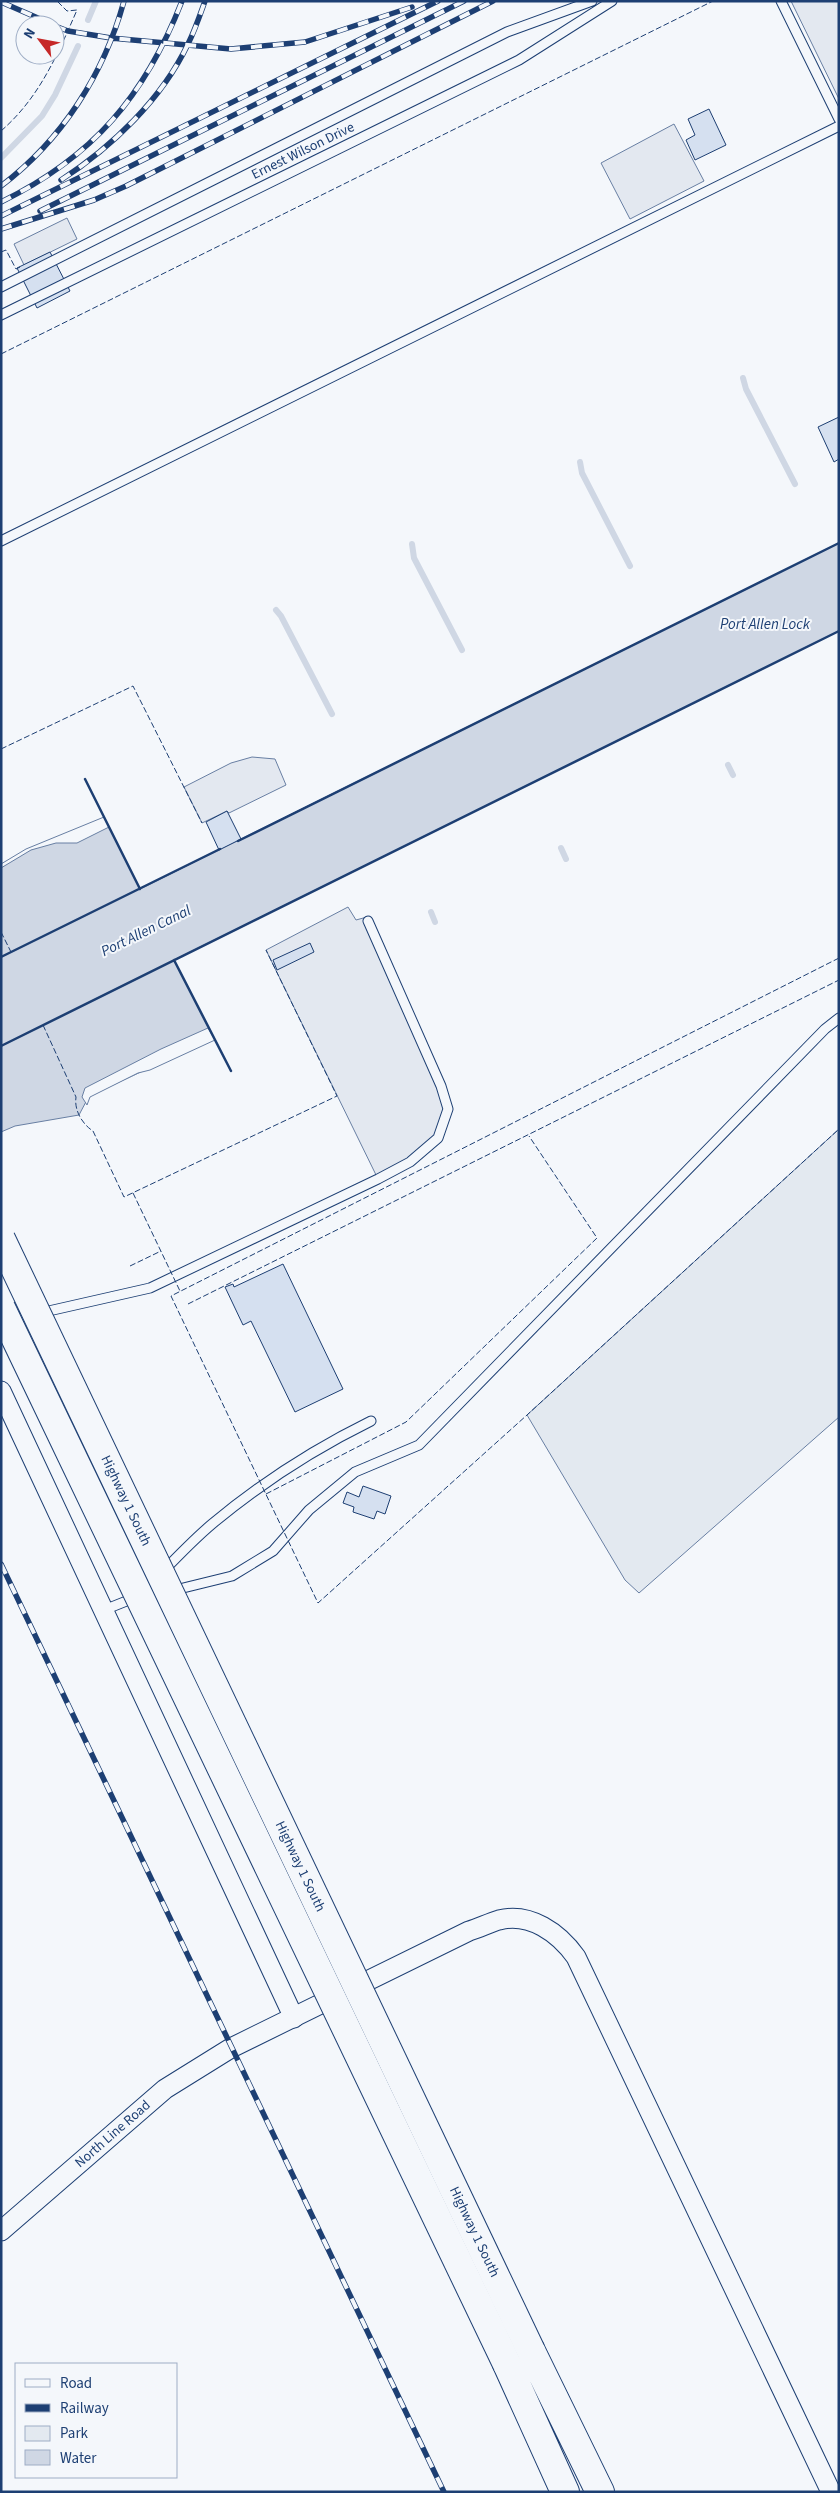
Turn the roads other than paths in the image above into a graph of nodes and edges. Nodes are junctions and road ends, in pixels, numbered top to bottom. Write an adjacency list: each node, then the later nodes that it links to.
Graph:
1 (592, 1): 6 (lane, Ernest Wilson Drive)
2 (612, 1): 7 (lane, Ernest Wilson Drive)
3 (780, 1): 4 (lane)
4 (839, 120)
5 (839, 126): 8 (lane)
6 (1, 286)
7 (1, 315)
8 (1, 541)
9 (368, 921): 13 (lane)
10 (839, 1018): 16 (lane)
11 (1, 1239): 21 (highway, Highway 1 South, bridge)
12 (1, 1308): 20 (highway, bridge)
13 (1, 1322)
14 (1, 1390): 17 (street)
15 (371, 1421): 16 (lane)
16 (139, 1596): 17 (lane)
17 (104, 1610): 18 (street)
18 (294, 2018): 19 (street, North Line Road); 22 (street, North Line Road)
19 (1, 2231)
20 (565, 2492)
21 (600, 2492)
22 (831, 2492)

